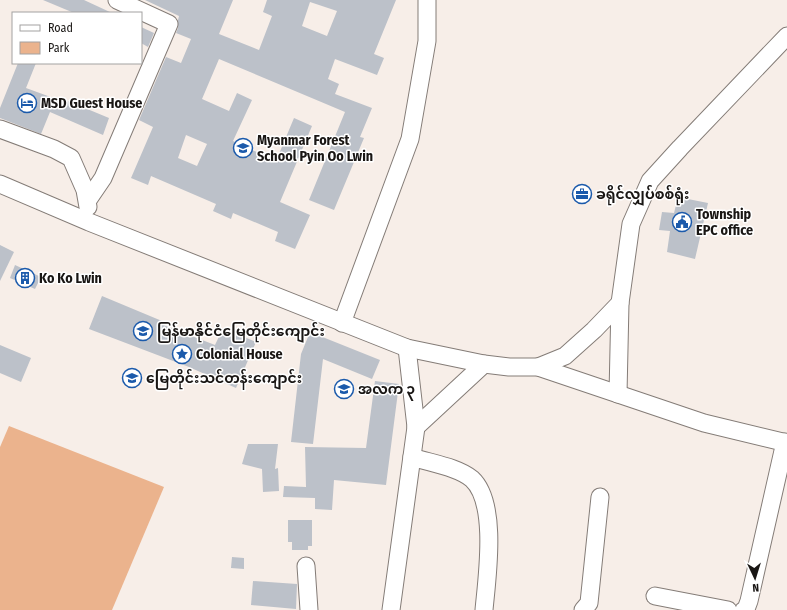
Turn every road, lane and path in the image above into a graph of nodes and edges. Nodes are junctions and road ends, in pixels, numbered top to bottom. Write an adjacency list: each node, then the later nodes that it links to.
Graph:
1 (117, 0): 6 (street)
2 (427, 0): 9 (street)
3 (787, 36): 8 (street)
4 (0, 129): 6 (street)
5 (0, 184): 7 (street)
6 (88, 200): 7 (street)
7 (89, 222): 9 (street)
8 (620, 303): 12 (street); 13 (street)
9 (342, 323): 10 (street)
10 (407, 348): 11 (street); 14 (street)
11 (484, 364): 12 (street); 14 (street)
12 (538, 367): 13 (street)
13 (618, 394): 15 (street)
14 (416, 427): 16 (street)
15 (786, 442): 25 (street)
16 (412, 457): 21 (street); 22 (street)
17 (600, 497): 23 (street)
18 (306, 566): 20 (street)
19 (655, 596): 24 (street)
20 (309, 610)
21 (391, 610)
22 (484, 610)
23 (583, 610)
24 (728, 610)
25 (744, 610)

